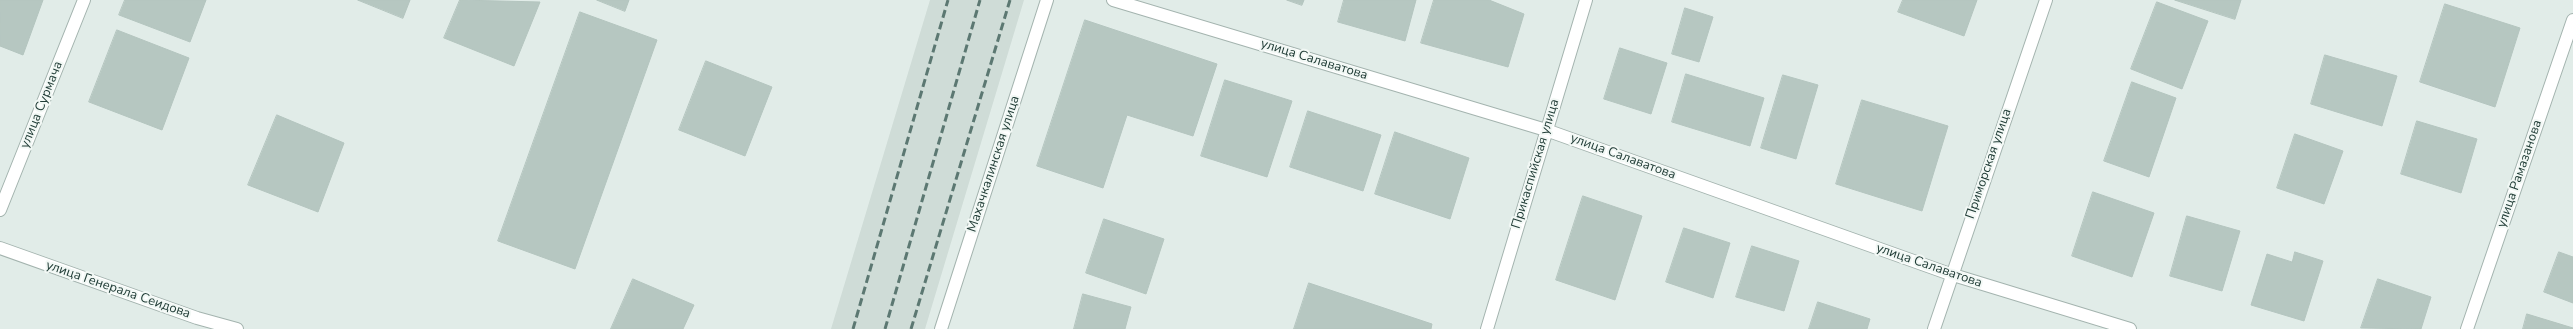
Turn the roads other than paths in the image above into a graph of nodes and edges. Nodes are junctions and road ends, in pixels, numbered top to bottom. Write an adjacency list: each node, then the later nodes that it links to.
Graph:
1 (84, 0): 8 (street, улица Сурмача)
2 (1047, 0): 13 (street, Махачкалинская улица)
3 (1113, 0): 7 (street, улица Салаватова)
4 (1586, 0): 7 (street, Прикаспийская улица)
5 (2046, 0): 10 (street, Приморская улица)
6 (2573, 20): 17 (street, улица Рамазанова)
7 (1546, 130): 10 (street, улица Салаватова); 14 (street, Прикаспийская улица)
8 (0, 210)
9 (0, 248): 11 (street, улица Генерала Сеидова)
10 (1950, 274): 15 (street, Приморская улица); 16 (street, улица Салаватова)
11 (195, 323): 12 (street, улица Генерала Сеидова)
12 (237, 329)
13 (941, 329)
14 (1487, 329)
15 (1934, 329)
16 (2130, 329)
17 (2468, 329)

